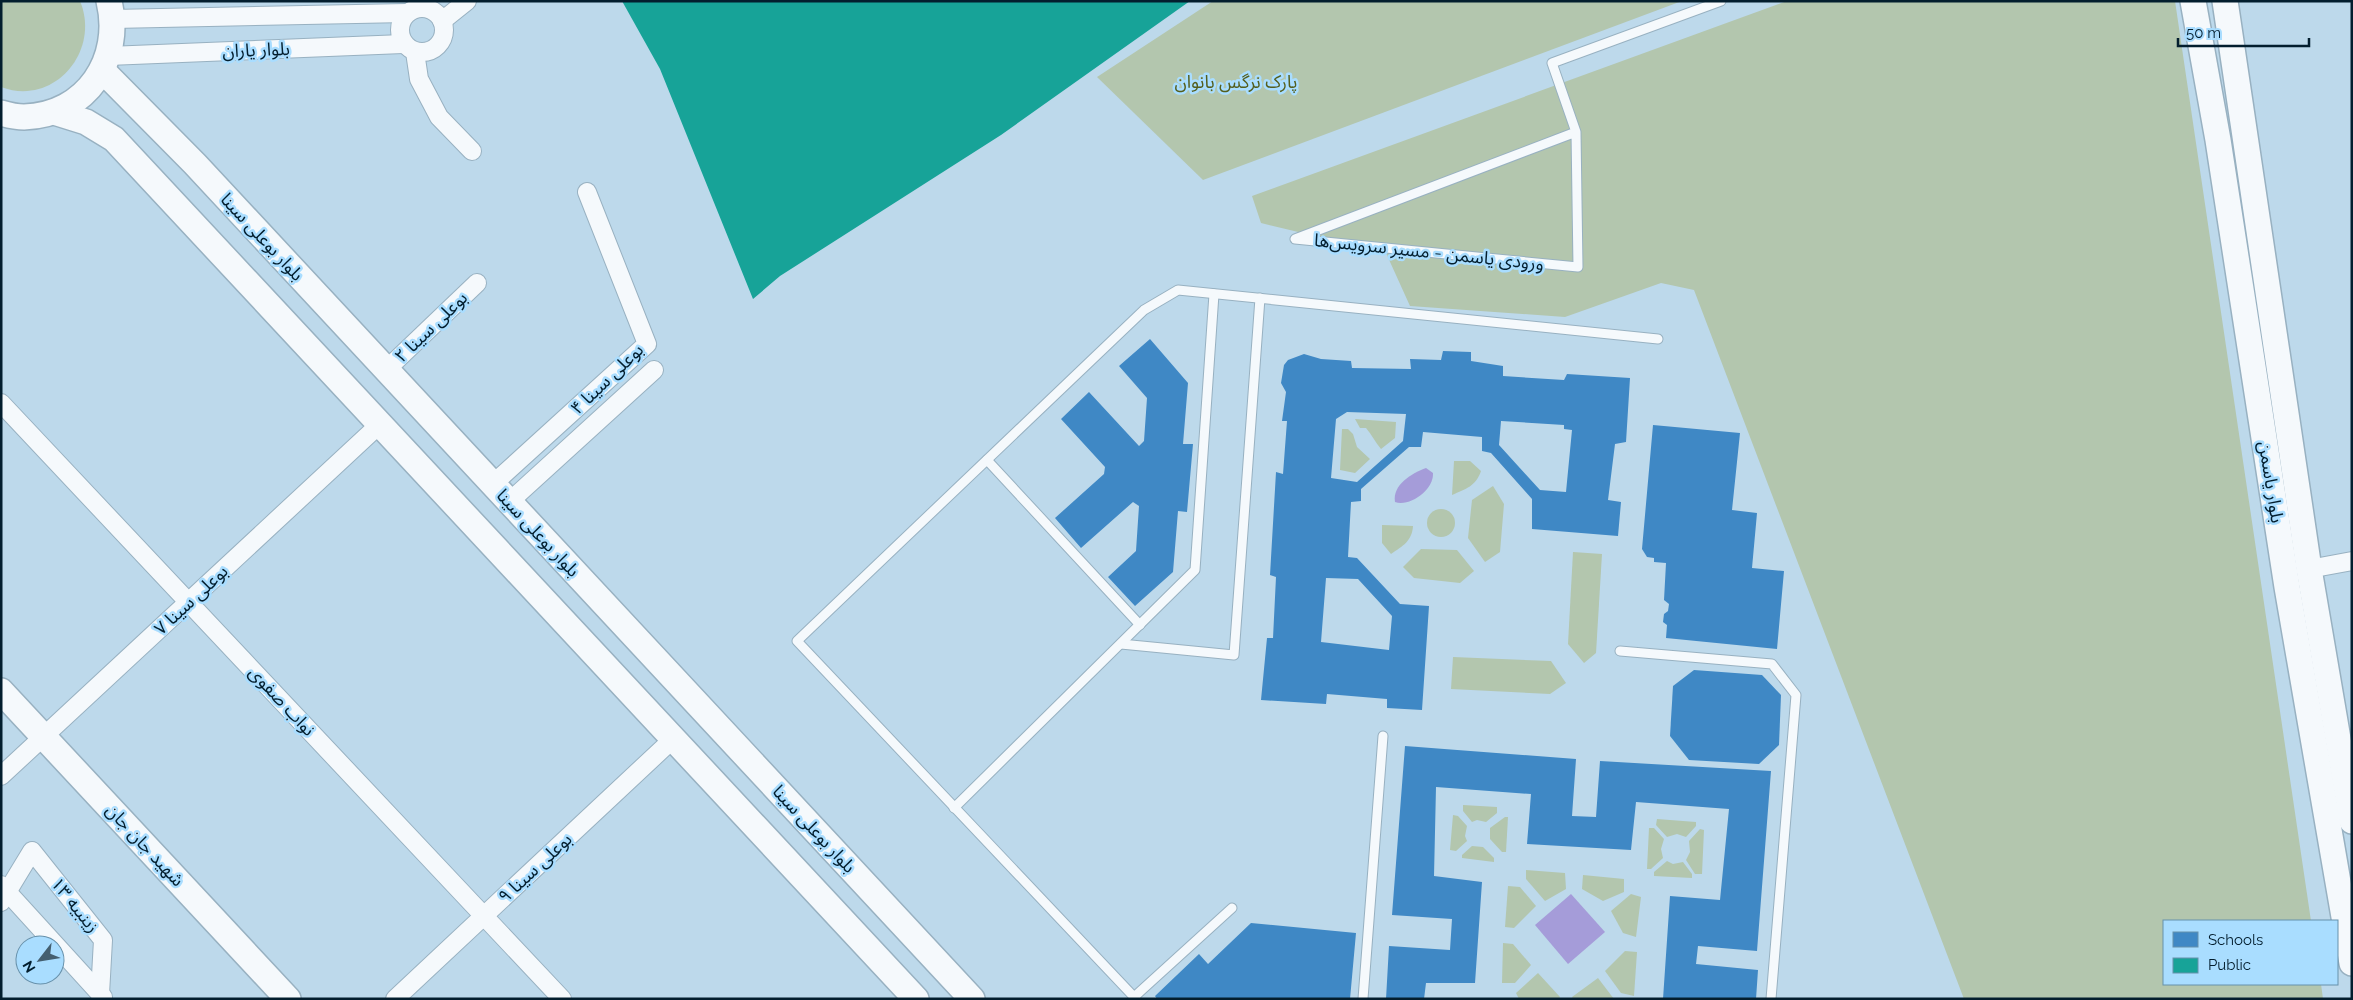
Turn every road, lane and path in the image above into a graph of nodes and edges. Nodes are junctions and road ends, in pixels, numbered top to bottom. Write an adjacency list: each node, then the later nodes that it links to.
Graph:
1 (467, 1): 8 (street)
2 (1721, 1): 13 (lane)
3 (2193, 1): 45 (main road, بلوار یاسمن)
4 (2225, 1): 30 (main road, بلوار یاسمن)
5 (331, 8): 6 (street, بلوار یاران); 7 (street, بلوار یاران)
6 (111, 10): 10 (main road)
7 (407, 13): 8 (street); 9 (street)
8 (442, 21): 9 (street)
9 (409, 48): 10 (street, بلوار یاران); 14 (street)
10 (106, 63): 11 (main road); 20 (main road, بلوار بوعلی سینا)
11 (54, 112): 12 (main road); 24 (main road)
12 (1, 114)
13 (1576, 132): 13 (lane, ورودی یاسمن - مسیر سرویس‌ها)
14 (472, 151)
15 (587, 192): 23 (street, بوعلی سینا ۴)
16 (476, 283): 20 (street, بوعلی سینا ۲)
17 (1214, 294): 18 (lane); 26 (lane); 32 (lane)
18 (1260, 298): 19 (lane); 33 (lane)
19 (1658, 339)
20 (386, 370): 27 (main road, بلوار بوعلی سینا)
21 (654, 370): 25 (street, بوعلی سینا ۴)
22 (1, 404): 31 (street, نواب صفوی)
23 (574, 411): 25 (street); 27 (street, بوعلی سینا ۴)
24 (380, 424): 28 (main road); 31 (street, بوعلی سینا ۷)
25 (589, 429): 27 (street, بوعلی سینا ۴)
26 (987, 460): 32 (lane); 40 (lane)
27 (506, 489): 28 (main road); 52 (main road, بلوار بوعلی سینا)
28 (471, 522): 38 (main road)
29 (2352, 561): 30 (street)
30 (2309, 569): 41 (main road, بلوار یاسمن)
31 (188, 602): 37 (street, بوعلی سینا ۷); 44 (street, نواب صفوی)
32 (1140, 625): 33 (lane)
33 (1121, 644): 40 (lane)
34 (1620, 651): 54 (lane)
35 (1, 691): 37 (main road, شهید جان جان)
36 (1383, 736): 53 (lane)
37 (44, 737): 39 (street, بوعلی سینا ۷); 48 (main road, شهید جان جان)
38 (674, 738): 44 (street, بوعلی سینا ۹); 51 (main road)
39 (1, 776)
40 (954, 808): 47 (lane)
41 (2352, 821)
42 (3, 892): 46 (street); 46 (street, زینبیه ۱۳)
43 (1232, 908): 47 (lane)
44 (484, 916): 49 (street, بوعلی سینا ۹); 50 (street, نواب صفوی)
45 (2352, 963)
46 (103, 996)
47 (1135, 998)
48 (288, 999)
49 (395, 999)
50 (562, 999)
51 (916, 999)
52 (972, 999)
53 (1363, 999)
54 (1771, 999)

